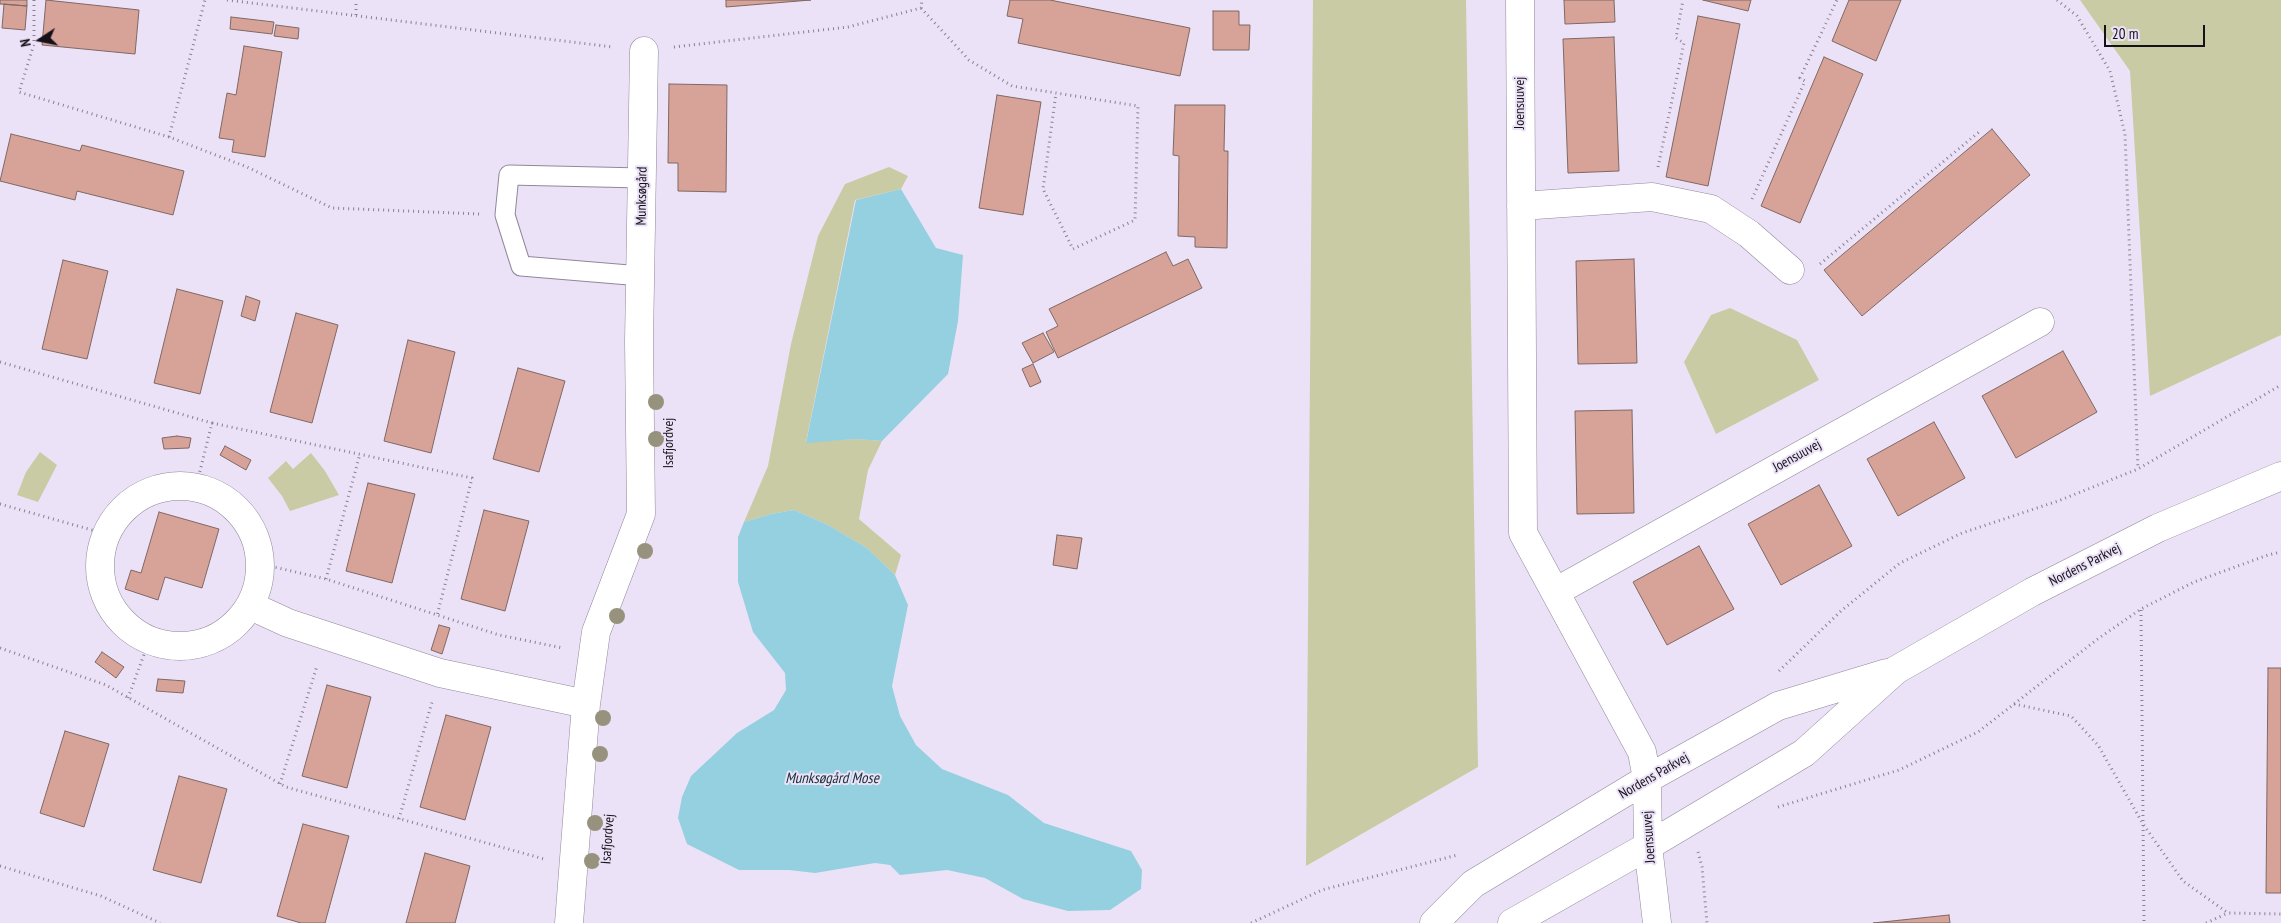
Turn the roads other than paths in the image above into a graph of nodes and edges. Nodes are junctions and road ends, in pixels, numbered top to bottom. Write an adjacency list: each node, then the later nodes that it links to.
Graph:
1 (1520, 0): 4 (street, Joensuuvej)
2 (644, 51): 3 (street, Munksøgård)
3 (642, 178): 6 (street, Munksøgård); 6 (lane)
4 (1521, 206): 5 (street); 10 (street, Joensuuvej)
5 (1790, 270)
6 (641, 276): 8 (street, Munksøgård)
7 (2040, 322): 10 (street, Joensuuvej)
8 (640, 341): 13 (street, Isafjordvej)
9 (2281, 476): 12 (street, Nordens Parkvej)
10 (1556, 592): 14 (street, Joensuuvej)
11 (251, 606): 11 (street); 13 (street)
12 (1896, 670): 14 (street, Nordens Parkvej); 15 (street, Nordens Parkvej)
13 (586, 704): 16 (street, Isafjordvej)
14 (1647, 779): 15 (street, Joensuuvej); 17 (street, Nordens Parkvej)
15 (1648, 846): 18 (street, Nordens Parkvej); 19 (street, Joensuuvej)
16 (569, 923)
17 (1434, 923)
18 (1512, 923)
19 (1657, 923)

